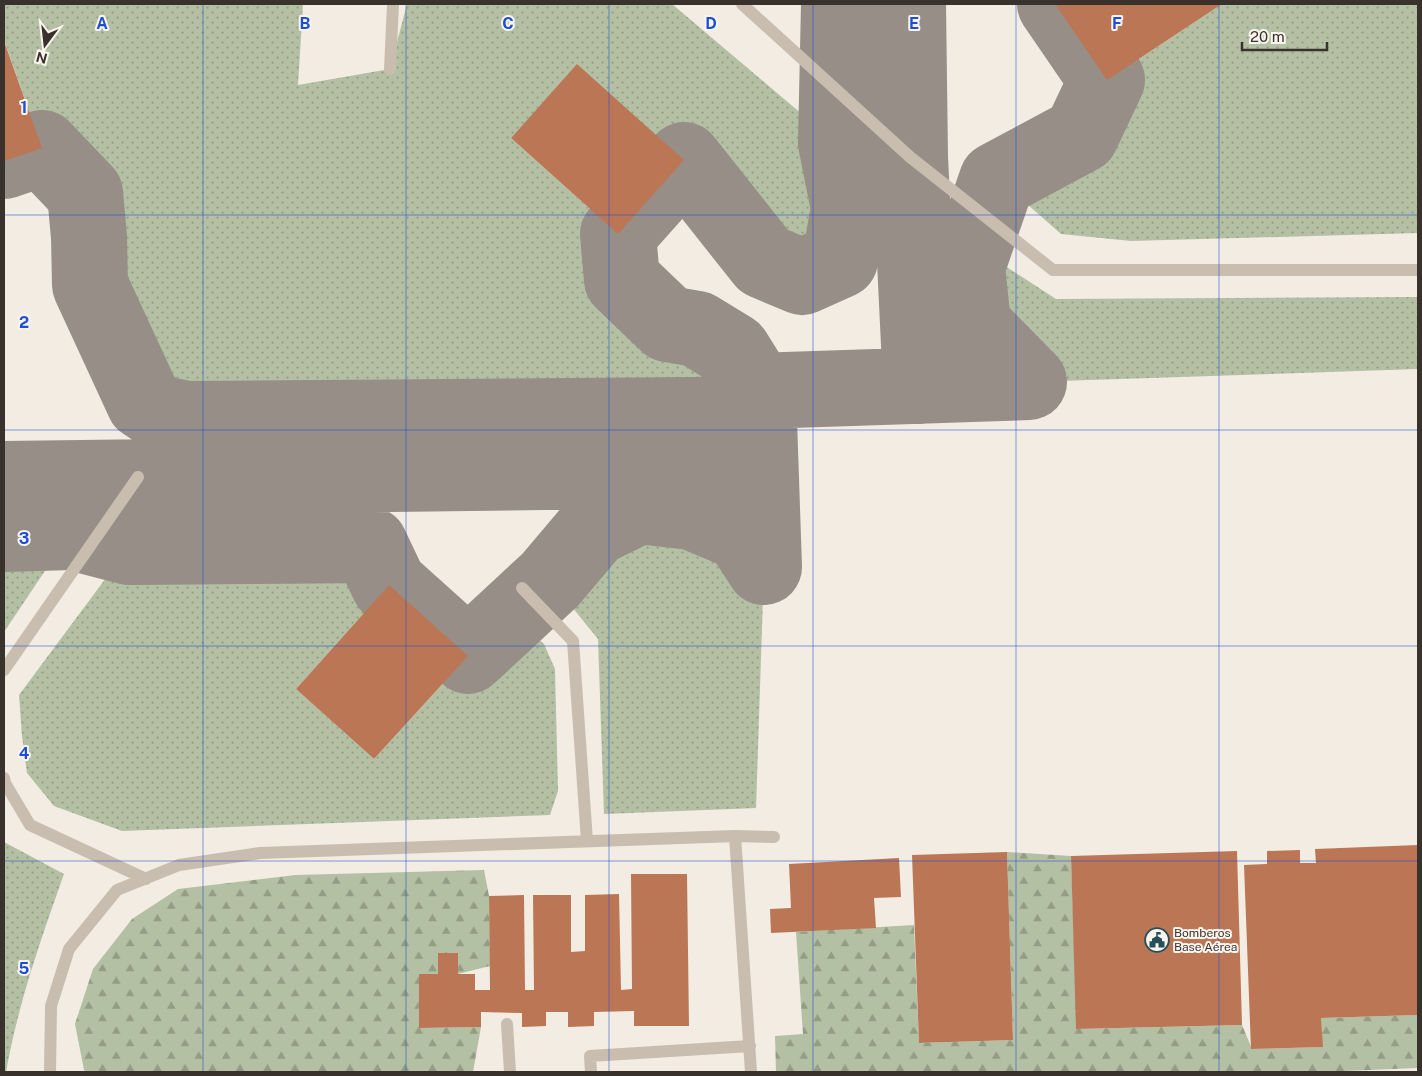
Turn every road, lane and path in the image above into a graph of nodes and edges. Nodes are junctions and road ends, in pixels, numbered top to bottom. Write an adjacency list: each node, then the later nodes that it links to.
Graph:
1 (393, 4): 3 (lane)
2 (742, 4): 4 (lane)
3 (390, 69)
4 (1418, 270)
5 (138, 477): 7 (lane)
6 (522, 588): 11 (lane)
7 (4, 670)
8 (4, 778): 12 (lane)
9 (735, 836): 10 (lane); 11 (lane); 14 (lane)
10 (774, 837)
11 (587, 841): 12 (lane)
12 (146, 878): 15 (lane)
13 (507, 1024): 16 (lane)
14 (750, 1046): 17 (lane); 18 (lane)
15 (50, 1072)
16 (510, 1072)
17 (591, 1072)
18 (751, 1072)

